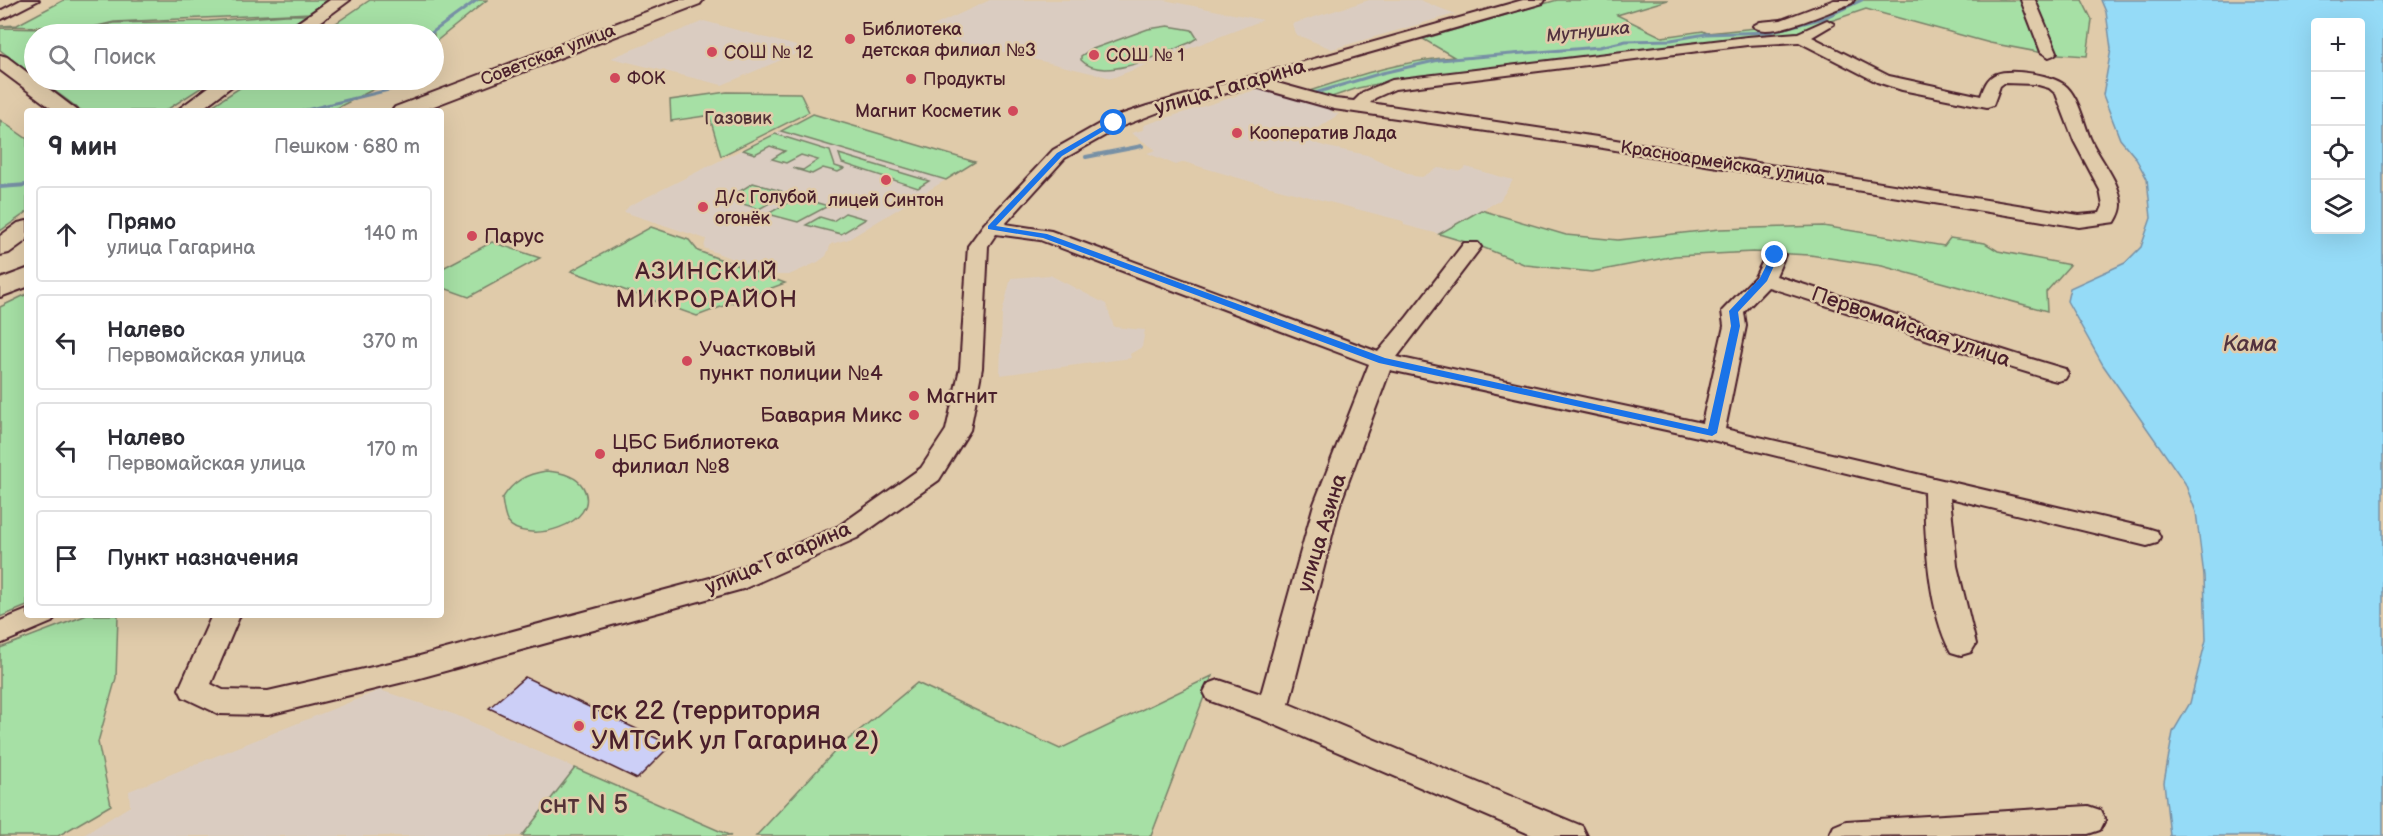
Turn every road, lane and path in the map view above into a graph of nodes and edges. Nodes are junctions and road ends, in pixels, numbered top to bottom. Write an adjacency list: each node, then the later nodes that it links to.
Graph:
1 (33, 0): 7 (street)
2 (341, 0): 8 (main road)
3 (694, 0): 21 (main road, Советская улица)
4 (1847, 0): 10 (street)
5 (2028, 0): 12 (street)
6 (1528, 1): 15 (street, улица Гагарина)
7 (0, 15)
8 (306, 24)
9 (1827, 24): 11 (street)
10 (1707, 31)
11 (1801, 37): 18 (street); 18 (street, Красноармейская улица)
12 (2049, 52)
13 (0, 62): 14 (main road)
14 (24, 79)
15 (1253, 80): 18 (street); 22 (street, улица Гагарина)
16 (39, 90): 19 (main road)
17 (216, 90): 20 (main road)
18 (1359, 106)
19 (64, 108)
20 (190, 108)
21 (410, 108)
22 (991, 228): 30 (street); 36 (street, улица Гагарина)
23 (24, 230): 25 (main road)
24 (1471, 247): 30 (street)
25 (0, 248)
26 (1775, 255): 28 (street)
27 (24, 278): 29 (main road)
28 (1764, 279): 31 (street, Первомайская улица); 32 (street)
29 (0, 289)
30 (1382, 361): 32 (street); 40 (street, улица Азина)
31 (2057, 374)
32 (1712, 433): 33 (street)
33 (1937, 487): 34 (street); 38 (street)
34 (2147, 537)
35 (35, 618): 37 (street)
36 (225, 618)
37 (0, 633)
38 (1961, 644)
39 (1219, 692): 40 (street)
40 (1272, 710): 42 (street)
41 (2088, 820): 43 (street)
42 (1570, 836)
43 (1846, 836)

